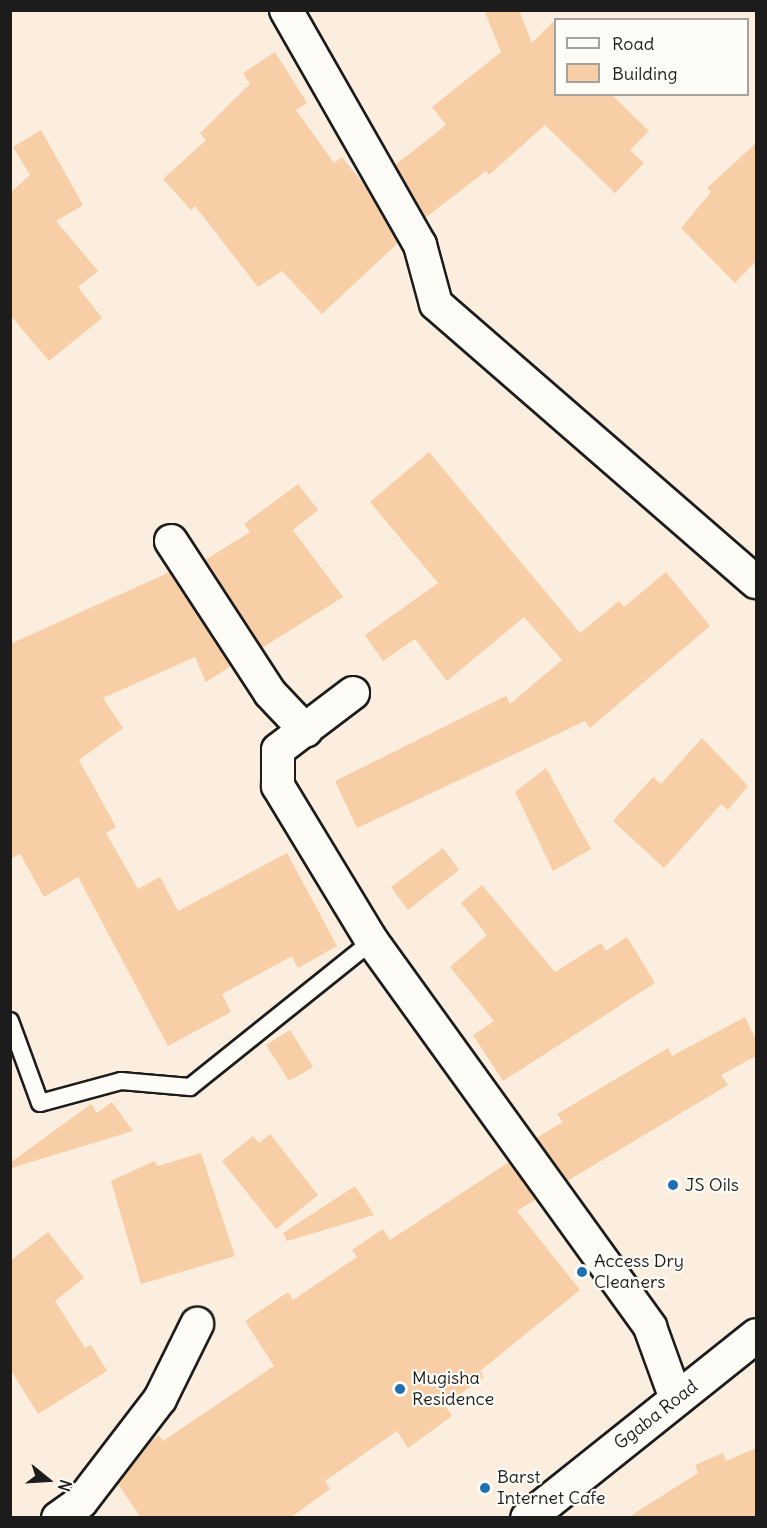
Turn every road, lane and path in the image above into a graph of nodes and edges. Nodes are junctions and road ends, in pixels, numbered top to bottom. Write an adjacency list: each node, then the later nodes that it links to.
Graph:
1 (286, 10): 3 (street)
2 (171, 541): 5 (street)
3 (756, 582)
4 (353, 693): 5 (street)
5 (306, 731): 6 (street)
6 (372, 942): 7 (lane); 10 (street)
7 (10, 1021)
8 (197, 1324): 11 (street)
9 (756, 1335): 10 (main road, Ggaba Road)
10 (676, 1399): 12 (main road, Ggaba Road)
11 (78, 1512)
12 (527, 1518)

